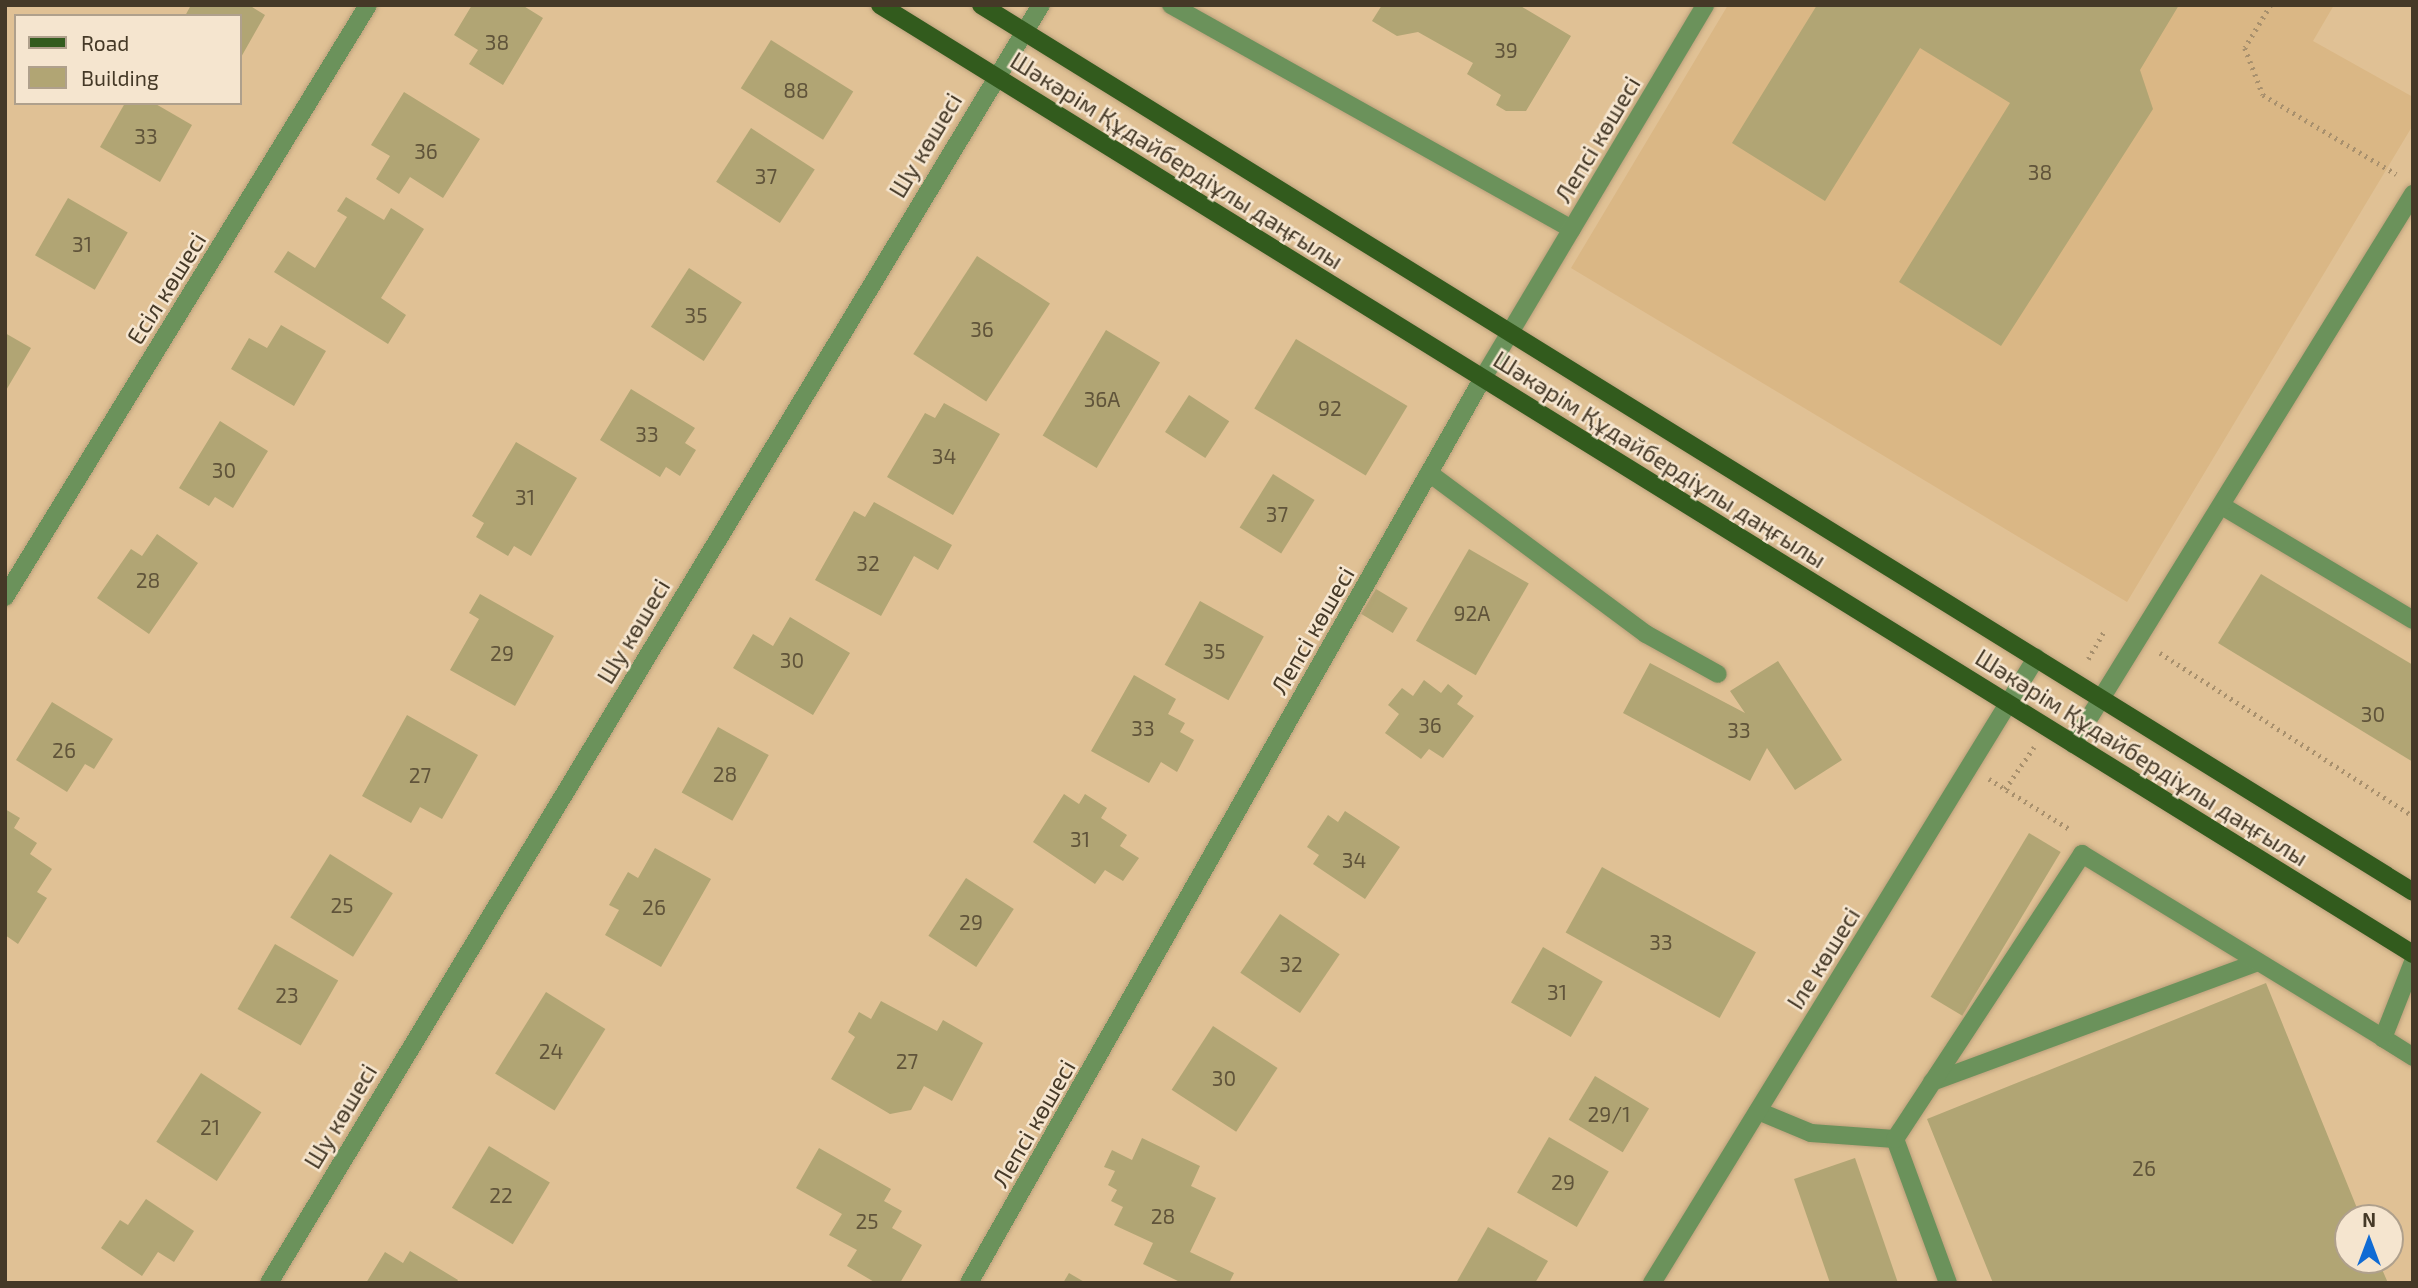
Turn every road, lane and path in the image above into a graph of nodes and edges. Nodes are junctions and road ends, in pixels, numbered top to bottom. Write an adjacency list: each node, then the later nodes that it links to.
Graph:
1 (368, 5): 16 (street, Есіл көшесі)
2 (880, 5): 9 (main road, Шәкәрім Құдайбердіұлы даңғылы)
3 (981, 5): 8 (main road, Шәкәрім Құдайбердіұлы даңғылы)
4 (1041, 5): 8 (street, Шу көшесі)
5 (1171, 5): 11 (street)
6 (1705, 5): 11 (street, Лепсі көшесі)
7 (2271, 5): 10 (path)
8 (1025, 32): 9 (street, Шу көшесі); 12 (main road, Шәкәрім Құдайбердіұлы даңғылы)
9 (995, 76): 13 (main road, Шәкәрім Құдайбердіұлы даңғылы); 34 (street, Шу көшесі)
10 (2408, 186): 15 (street)
11 (1572, 229): 12 (street, Лепсі көшесі)
12 (1510, 333): 13 (street, Лепсі көшесі); 19 (main road, Шәкәрім Құдайбердіұлы даңғылы)
13 (1483, 378): 14 (street, Лепсі көшесі); 22 (main road, Шәкәрім Құдайбердіұлы даңғылы)
14 (1429, 473): 20 (street); 35 (street, Лепсі көшесі)
15 (2222, 506): 17 (street); 18 (street)
16 (5, 597)
17 (2413, 620)
18 (2140, 640): 21 (street); 24 (path)
19 (2036, 658): 21 (main road, Шәкәрім Құдайбердіұлы даңғылы); 22 (street, Іле көшесі)
20 (1718, 674)
21 (2103, 700): 23 (street); 25 (main road, Шәкәрім Құдайбердіұлы даңғылы)
22 (2008, 704): 23 (main road, Шәкәрім Құдайбердіұлы даңғылы); 32 (street, Іле көшесі)
23 (2073, 744): 26 (main road, Шәкәрім Құдайбердіұлы даңғылы)
24 (2413, 816)
25 (2413, 892)
26 (2413, 954)
27 (2258, 962): 29 (street); 31 (street); 31 (street)
28 (2413, 962): 29 (street)
29 (2383, 1038): 30 (street)
30 (2413, 1056)
31 (1932, 1082): 33 (street)
32 (1758, 1111): 33 (street); 36 (street, Іле көшесі)
33 (1895, 1139): 37 (street)
34 (269, 1283)
35 (969, 1283)
36 (1652, 1283)
37 (1948, 1283)

